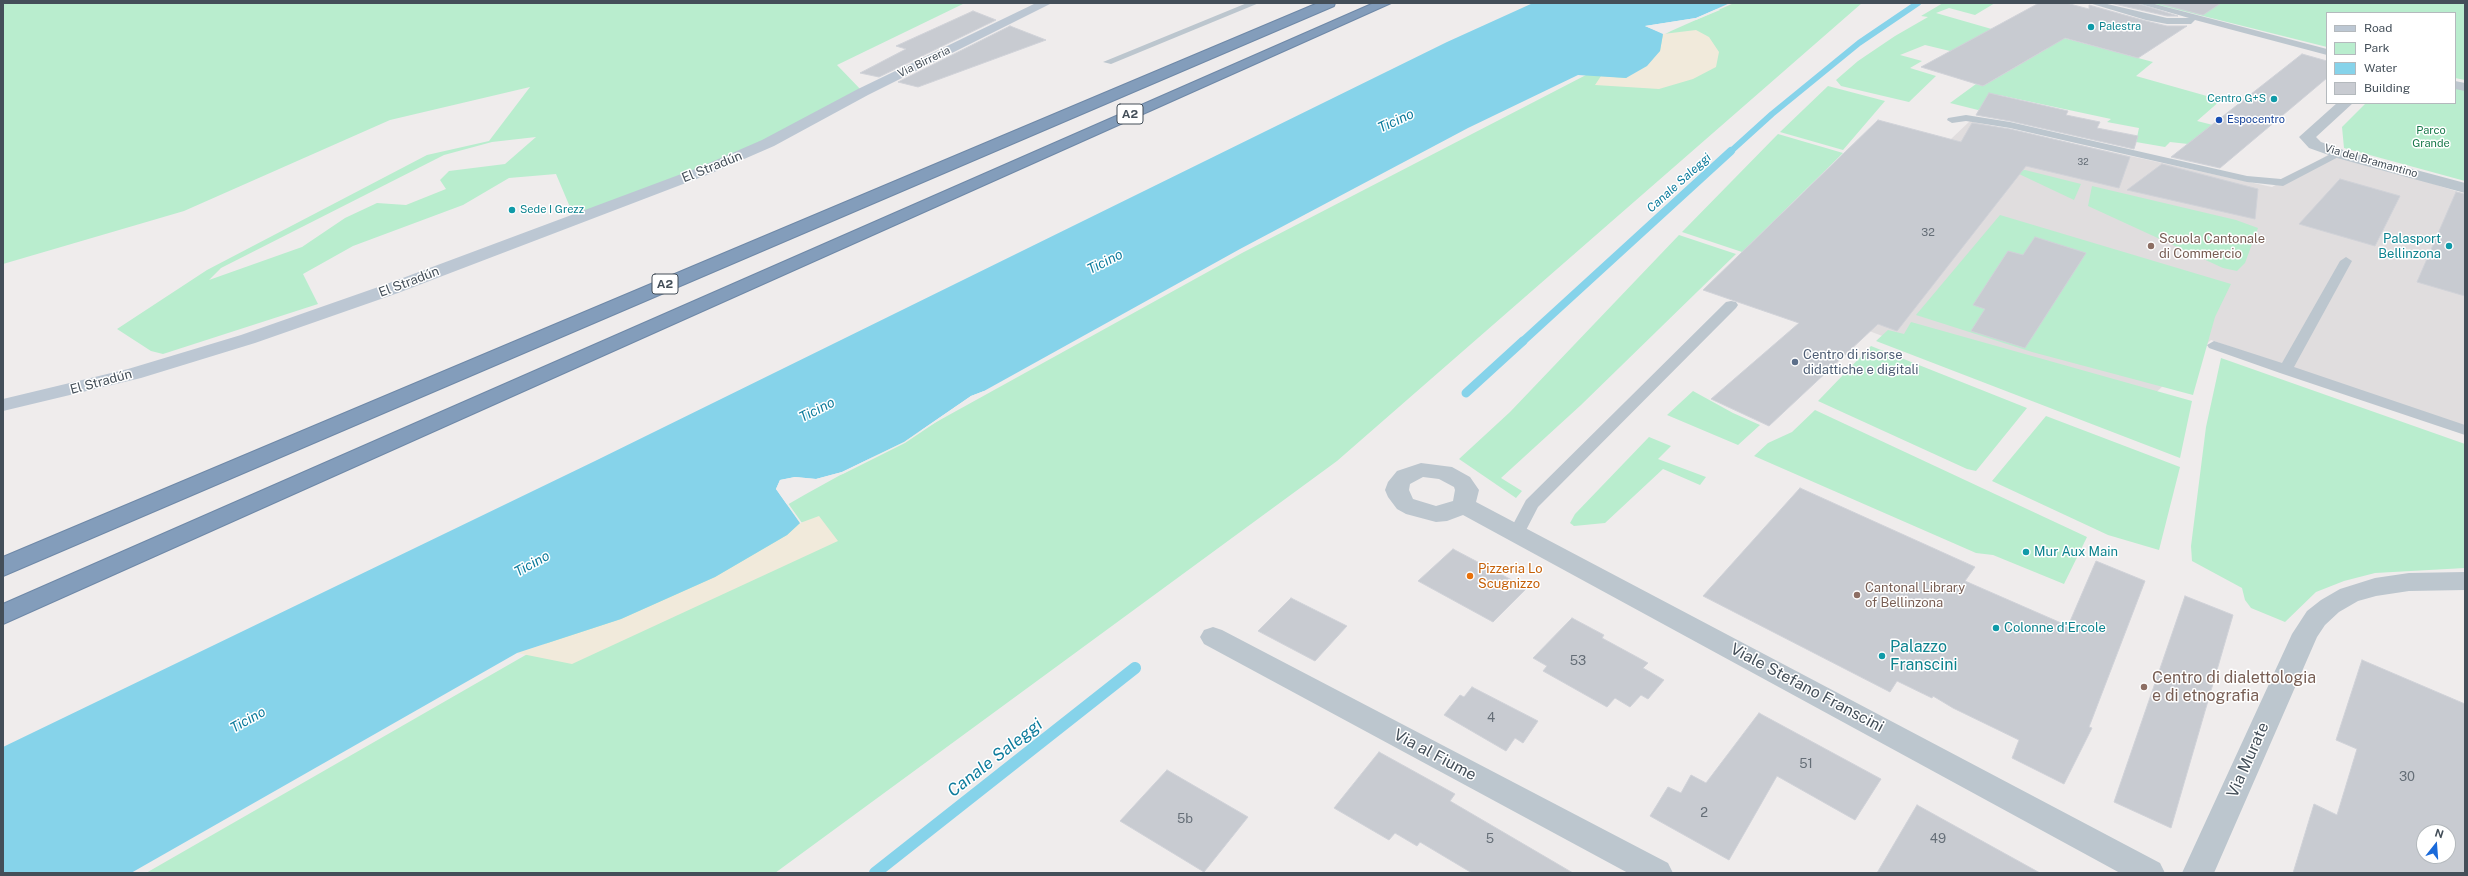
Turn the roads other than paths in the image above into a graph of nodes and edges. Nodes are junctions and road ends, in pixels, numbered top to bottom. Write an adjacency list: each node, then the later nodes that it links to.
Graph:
1 (1046, 3): 12 (street, Via Birreria)
2 (1255, 3): 9 (lane)
3 (1328, 3): 23 (highway, A2)
4 (1385, 3): 25 (highway, A2)
5 (2093, 3): 7 (lane)
6 (2141, 3): 7 (lane)
7 (2200, 20): 8 (lane)
8 (2326, 52)
9 (1108, 62)
10 (2345, 104): 13 (street, Via del Bramantino)
11 (1952, 120): 13 (lane)
12 (804, 124): 19 (street, El Stradún)
13 (2339, 154): 14 (street, Via del Bramantino)
14 (2465, 188)
15 (2346, 261): 18 (lane)
16 (1731, 305): 22 (lane)
17 (2214, 345): 18 (lane)
18 (2285, 370): 20 (lane)
19 (3, 405)
20 (2465, 430)
21 (1464, 505): 22 (street, Viale Stefano Franscini)
22 (1517, 532): 28 (street, Viale Stefano Franscini)
23 (3, 567)
24 (2465, 581): 29 (street, Via Murate)
25 (3, 615)
26 (1213, 637): 27 (street, Via al Fiume)
27 (1657, 873)
28 (2149, 873)
29 (2198, 873)

